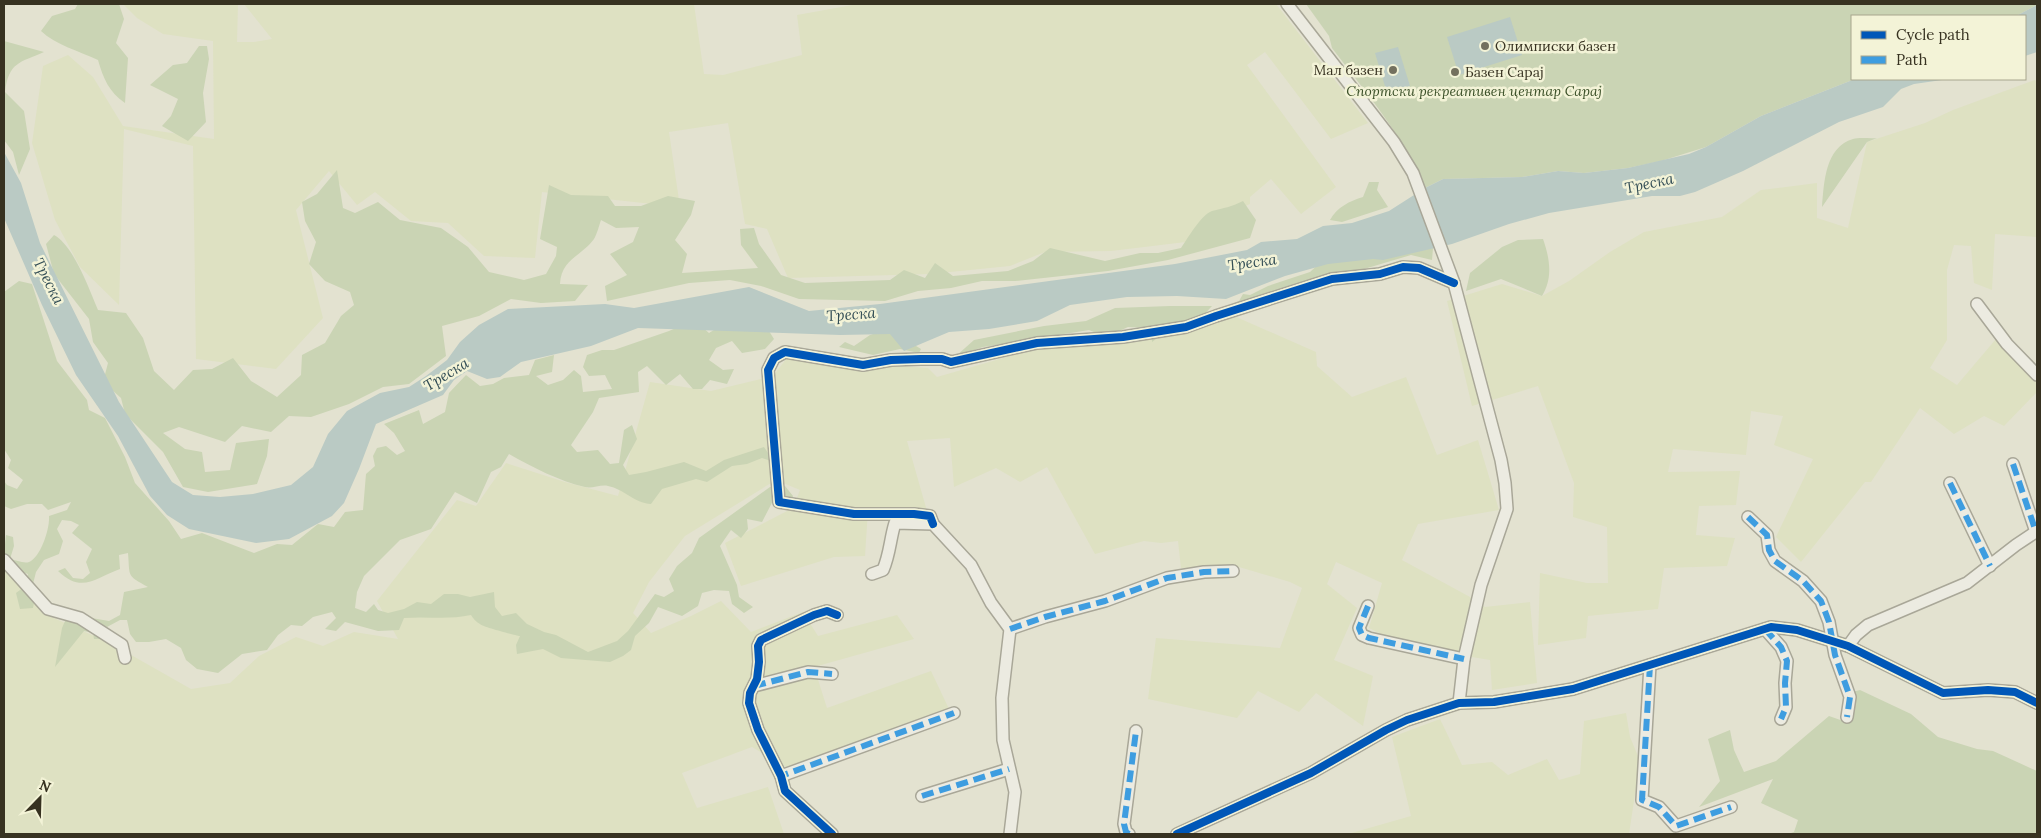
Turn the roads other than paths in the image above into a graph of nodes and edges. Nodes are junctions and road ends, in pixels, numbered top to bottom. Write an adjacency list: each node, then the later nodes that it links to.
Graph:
1 (1287, 4): 2 (street)
2 (1454, 283): 8 (street); 21 (street)
3 (1977, 304): 4 (street)
4 (2037, 375)
5 (2013, 464): 9 (street)
6 (1950, 483): 11 (street)
7 (1748, 517): 18 (street)
8 (933, 524): 13 (street); 16 (street)
9 (2036, 532): 11 (street)
10 (4, 560): 20 (street)
11 (1990, 566): 19 (street)
12 (1233, 571): 16 (street)
13 (872, 574)
14 (1368, 606): 21 (street)
15 (837, 615): 24 (street)
16 (1010, 629): 31 (street)
17 (1764, 629): 18 (street); 22 (street); 29 (street)
18 (1832, 640): 19 (street); 28 (street)
19 (1848, 646): 26 (street)
20 (125, 658)
21 (1464, 659): 25 (street)
22 (1650, 665): 25 (street); 34 (street)
23 (832, 674): 24 (street)
24 (754, 686): 32 (street)
25 (1459, 703): 38 (street)
26 (2037, 703)
27 (954, 713): 32 (street)
28 (1847, 717)
29 (1781, 719)
30 (1136, 731): 37 (street)
31 (1009, 769): 33 (street); 36 (street)
32 (781, 776): 35 (street)
33 (922, 796)
34 (1731, 807)
35 (832, 834)
36 (1010, 834)
37 (1129, 834)
38 (1177, 834)

